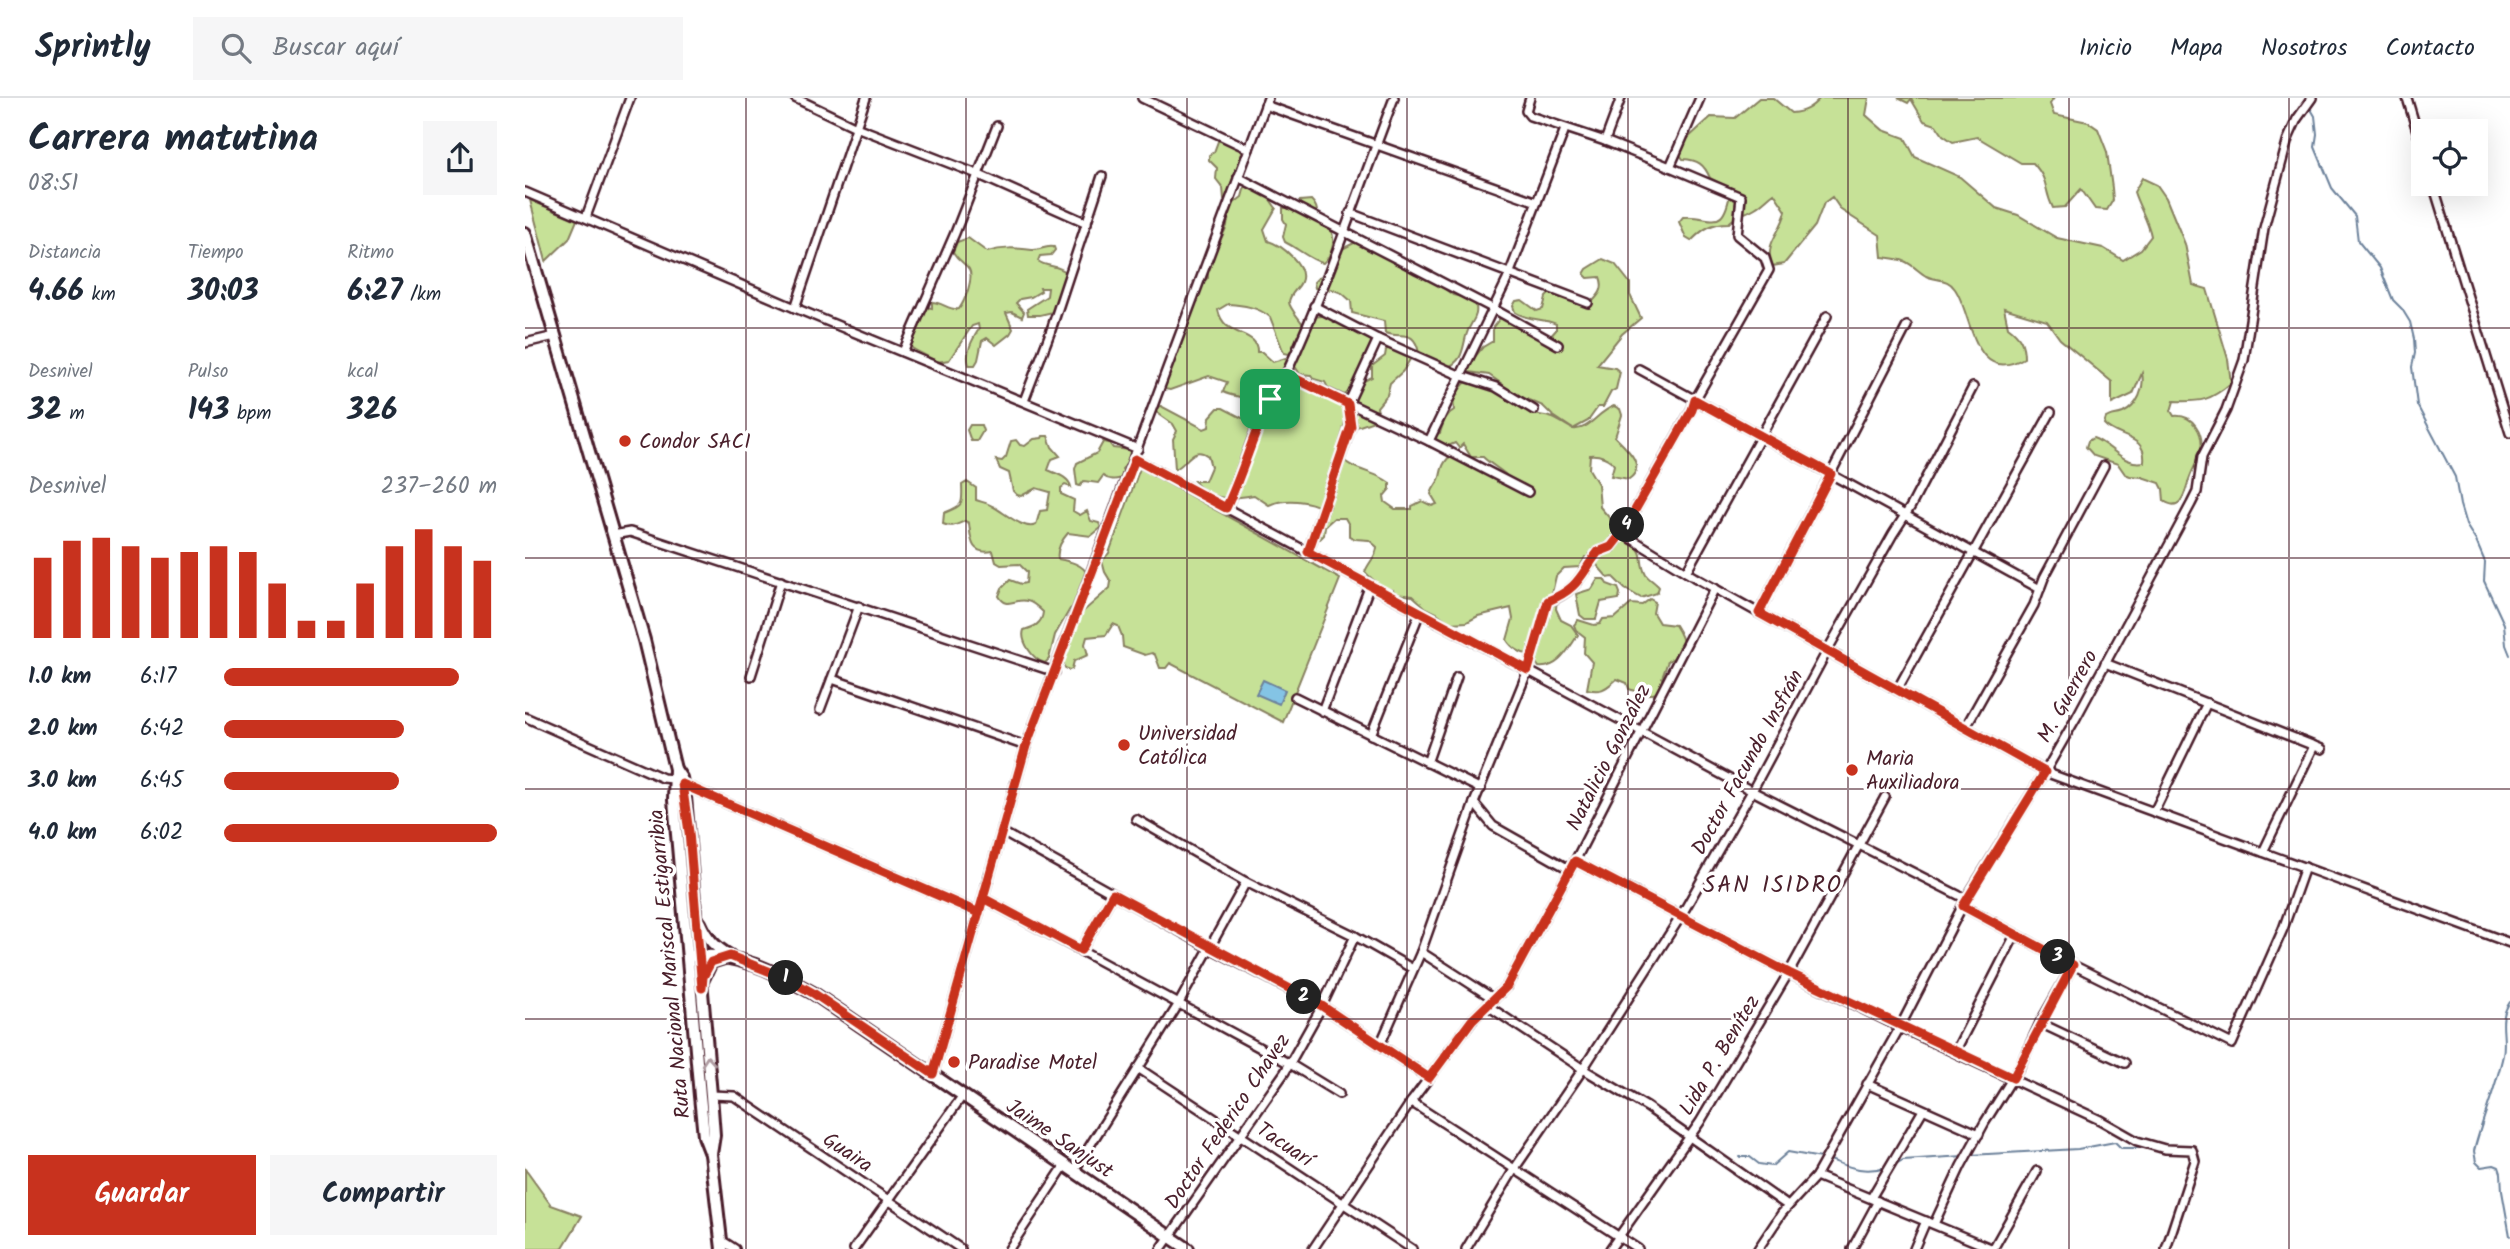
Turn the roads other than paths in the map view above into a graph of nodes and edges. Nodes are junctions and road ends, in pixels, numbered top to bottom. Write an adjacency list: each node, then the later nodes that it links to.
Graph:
1 (630, 98): 27 (street)
2 (795, 98): 14 (street)
3 (866, 98): 14 (street)
4 (1142, 98): 18 (street)
5 (1394, 98): 17 (street)
6 (1530, 98): 15 (street)
7 (1621, 98): 16 (street)
8 (1700, 98): 19 (street)
9 (2312, 98): 75 (street, M. Guerrero)
10 (2407, 98): 12 (street)
11 (1266, 101): 17 (street); 18 (street)
12 (2413, 119)
13 (997, 126): 20 (street)
14 (856, 127): 20 (street); 34 (street)
15 (1565, 129): 16 (street); 25 (street)
16 (1605, 141): 19 (street)
17 (1376, 144): 25 (street); 26 (street)
18 (1249, 149): 22 (street)
19 (1670, 167): 47 (street)
20 (977, 174): 28 (street); 42 (street)
21 (1102, 176): 28 (street)
22 (1238, 177): 29 (street); 55 (street)
23 (525, 192): 27 (street)
24 (2437, 196): 52 (street)
25 (1537, 202): 31 (street)
26 (1350, 214): 29 (street); 31 (street)
27 (586, 217): 34 (street)
28 (1087, 223): 48 (street)
29 (1343, 232): 33 (street); 35 (street)
30 (525, 233): 38 (main road, Ruta Nacional Mariscal Estigarribia)
31 (1509, 274): 32 (street); 35 (street)
32 (1588, 303)
33 (1314, 306): 39 (street); 44 (street)
34 (795, 308): 42 (street)
35 (1492, 308): 41 (street); 45 (street)
36 (1827, 316): 53 (street)
37 (1907, 326): 58 (street)
38 (555, 336): 40 (street); 63 (main road, Ruta Nacional Mariscal Estigarribia)
39 (1378, 339): 45 (street); 49 (street)
40 (525, 343)
41 (1558, 345)
42 (903, 352): 48 (street)
43 (1639, 369): 47 (street)
44 (1286, 374): 49 (street); 60 (street)
45 (1459, 375): 50 (street); 54 (street)
46 (1973, 387): 61 (street, Doctor Facundo Insfrán)
47 (1695, 400): 53 (street); 62 (street)
48 (1024, 401): 55 (street)
49 (1348, 404): 54 (street); 65 (street)
50 (1534, 410)
51 (2051, 412): 64 (street)
52 (2510, 433)
53 (1761, 436): 58 (street); 66 (street)
54 (1429, 442): 59 (street)
55 (1138, 449): 56 (street)
56 (1135, 459): 60 (street); 77 (street)
57 (2104, 466): 70 (street)
58 (1831, 474): 61 (street); 73 (street)
59 (1528, 492)
60 (1226, 508): 65 (street)
61 (1905, 515): 64 (street); 74 (street, Doctor Facundo Insfrán)
62 (1622, 533): 66 (street); 76 (street)
63 (613, 536): 67 (street); 93 (main road, Ruta Nacional Mariscal Estigarribia)
64 (1972, 551): 70 (street); 81 (street)
65 (1308, 552): 68 (street)
66 (1686, 572): 69 (street)
67 (781, 581): 71 (street); 78 (street)
68 (1370, 585): 72 (street); 85 (street)
69 (1715, 588): 73 (street); 88 (street, Natalicio González)
70 (2040, 589): 87 (street)
71 (859, 606): 77 (street); 80 (street)
72 (1420, 612): 76 (street); 89 (street)
73 (1759, 613): 74 (street)
74 (1827, 650): 81 (street); 95 (street, Doctor Facundo Insfrán)
75 (2105, 663): 83 (street); 92 (street, M. Guerrero)
76 (1528, 670): 88 (street); 94 (street)
77 (1055, 672): 90 (street)
78 (751, 676)
79 (1457, 677): 91 (street)
80 (832, 679): 84 (street); 90 (street)
81 (1897, 690): 87 (street)
82 (1295, 697): 85 (street)
83 (2207, 704): 98 (street); 102 (street)
84 (820, 710)
85 (1322, 710): 89 (street)
86 (525, 717): 93 (street)
87 (1965, 728): 92 (street)
88 (1642, 732): 95 (street); 103 (street, Natalicio González)
89 (1371, 735): 91 (street)
90 (1026, 746): 100 (street)
91 (1427, 762): 94 (street)
92 (2045, 772): 98 (street); 109 (street, M. Guerrero)
93 (677, 778): 110 (main road, Ruta Nacional Mariscal Estigarribia); 111 (street); 119 (main road, Ruta Nacional Mariscal Estigarribia)
94 (1481, 789): 97 (street)
95 (1752, 791): 101 (street); 112 (street, Doctor Facundo Insfrán)
96 (1885, 797): 101 (street, Lida P. Benítez)
97 (1474, 803): 105 (street); 118 (street)
98 (2154, 812): 102 (street)
99 (1136, 819): 106 (street)
100 (1002, 832): 107 (street); 108 (street)
101 (1858, 846): 109 (street); 123 (street, Lida P. Benítez)
102 (2263, 852): 104 (street)
103 (1575, 861): 105 (street, Natalicio González); 112 (street)
104 (2305, 867): 115 (street); 121 (street)
105 (1569, 869): 125 (street, Natalicio González)
106 (1246, 882): 114 (street); 116 (street)
107 (1113, 894): 116 (street); 117 (street)
108 (983, 898): 111 (street); 117 (street)
109 (1964, 902): 113 (street); 130 (street, M. Guerrero)
110 (696, 907): 119 (main road, Ruta Nacional Mariscal Estigarribia); 120 (main road)
111 (979, 913): 137 (street)
112 (1681, 916): 123 (street); 136 (street, Doctor Facundo Insfrán)
113 (2015, 935): 121 (street); 132 (street)
114 (1355, 936): 122 (street); 127 (street, Doctor Federico Chavez)
115 (2510, 943)
116 (1210, 948): 126 (street); 127 (street)
117 (1081, 950): 126 (street)
118 (1421, 952): 122 (street); 125 (street)
119 (694, 956): 120 (main road, Jaime Sanjust); 124 (main road, Ruta Nacional Mariscal Estigarribia); 149 (main road, Ruta Nacional Mariscal Estigarribia)
120 (730, 956): 124 (main road); 137 (main road, Jaime Sanjust)
121 (2073, 965): 129 (street)
122 (1413, 969): 131 (street)
123 (1789, 973): 130 (street); 148 (street, Lida P. Benítez)
124 (702, 988): 142 (main road, Ruta Nacional Mariscal Estigarribia, one-way to 124)
125 (1494, 999): 128 (street, Natalicio González)
126 (1178, 1005): 133 (street); 135 (street)
127 (1322, 1006): 131 (street); 133 (street, Doctor Federico Chavez)
128 (1488, 1006): 136 (street); 138 (street, Natalicio González)
129 (2041, 1023): 134 (street); 139 (street)
130 (1900, 1027): 132 (street); 140 (street, M. Guerrero)
131 (1380, 1045): 138 (street)
132 (1955, 1052): 139 (street)
133 (1290, 1063): 141 (street); 147 (street, Doctor Federico Chavez)
134 (2125, 1063)
135 (1138, 1068): 147 (street, Tacuarí); 150 (street)
136 (1583, 1069): 148 (street); 151 (street, Doctor Facundo Insfrán)
137 (933, 1074): 143 (main road, Jaime Sanjust)
138 (1429, 1078): 144 (street, Natalicio González)
139 (2013, 1078): 146 (street); 178 (street)
140 (1867, 1084): 145 (street); 153 (street, M. Guerrero)
141 (1339, 1094)
142 (711, 1095): 149 (main road, Ruta Nacional Mariscal Estigarribia); 154 (street, Guaira)
143 (963, 1095): 150 (main road, Jaime Sanjust); 154 (street)
144 (1412, 1102): 151 (street); 156 (street, Natalicio González)
145 (1923, 1110): 146 (street); 155 (street)
146 (1979, 1134): 159 (street)
147 (1240, 1135): 156 (street, Tacuarí); 161 (street, Doctor Federico Chavez)
148 (1689, 1138): 157 (street); 160 (street, Lida P. Benítez)
149 (711, 1154): 162 (main road, Ruta Nacional Mariscal Estigarribia)
150 (1070, 1168): 161 (main road, Jaime Sanjust); 166 (street)
151 (1515, 1168): 160 (street); 171 (street, Doctor Facundo Insfrán)
152 (2037, 1171): 177 (street)
153 (1816, 1176): 155 (street); 157 (street, M. Guerrero)
154 (888, 1200): 164 (street); 165 (street, Guaira)
155 (1875, 1200): 158 (street); 175 (street)
156 (1344, 1204): 169 (street, Natalicio González); 170 (street, Tacuarí)
157 (1788, 1206): 174 (street, M. Guerrero)
158 (1926, 1221): 159 (street); 176 (street)
159 (1934, 1224): 177 (street)
160 (1619, 1235): 172 (street, Lida P. Benítez); 173 (street)
161 (1170, 1237): 167 (street, Doctor Federico Chavez); 168 (main road, Jaime Sanjust)
162 (722, 1245): 163 (street)
163 (735, 1249)
164 (854, 1249)
165 (961, 1249)
166 (1009, 1249)
167 (1161, 1249)
168 (1188, 1249)
169 (1313, 1249)
170 (1412, 1249)
171 (1466, 1249)
172 (1610, 1249)
173 (1638, 1249)
174 (1758, 1249)
175 (1852, 1249)
176 (1914, 1249)
177 (1993, 1249)
178 (2166, 1249)

